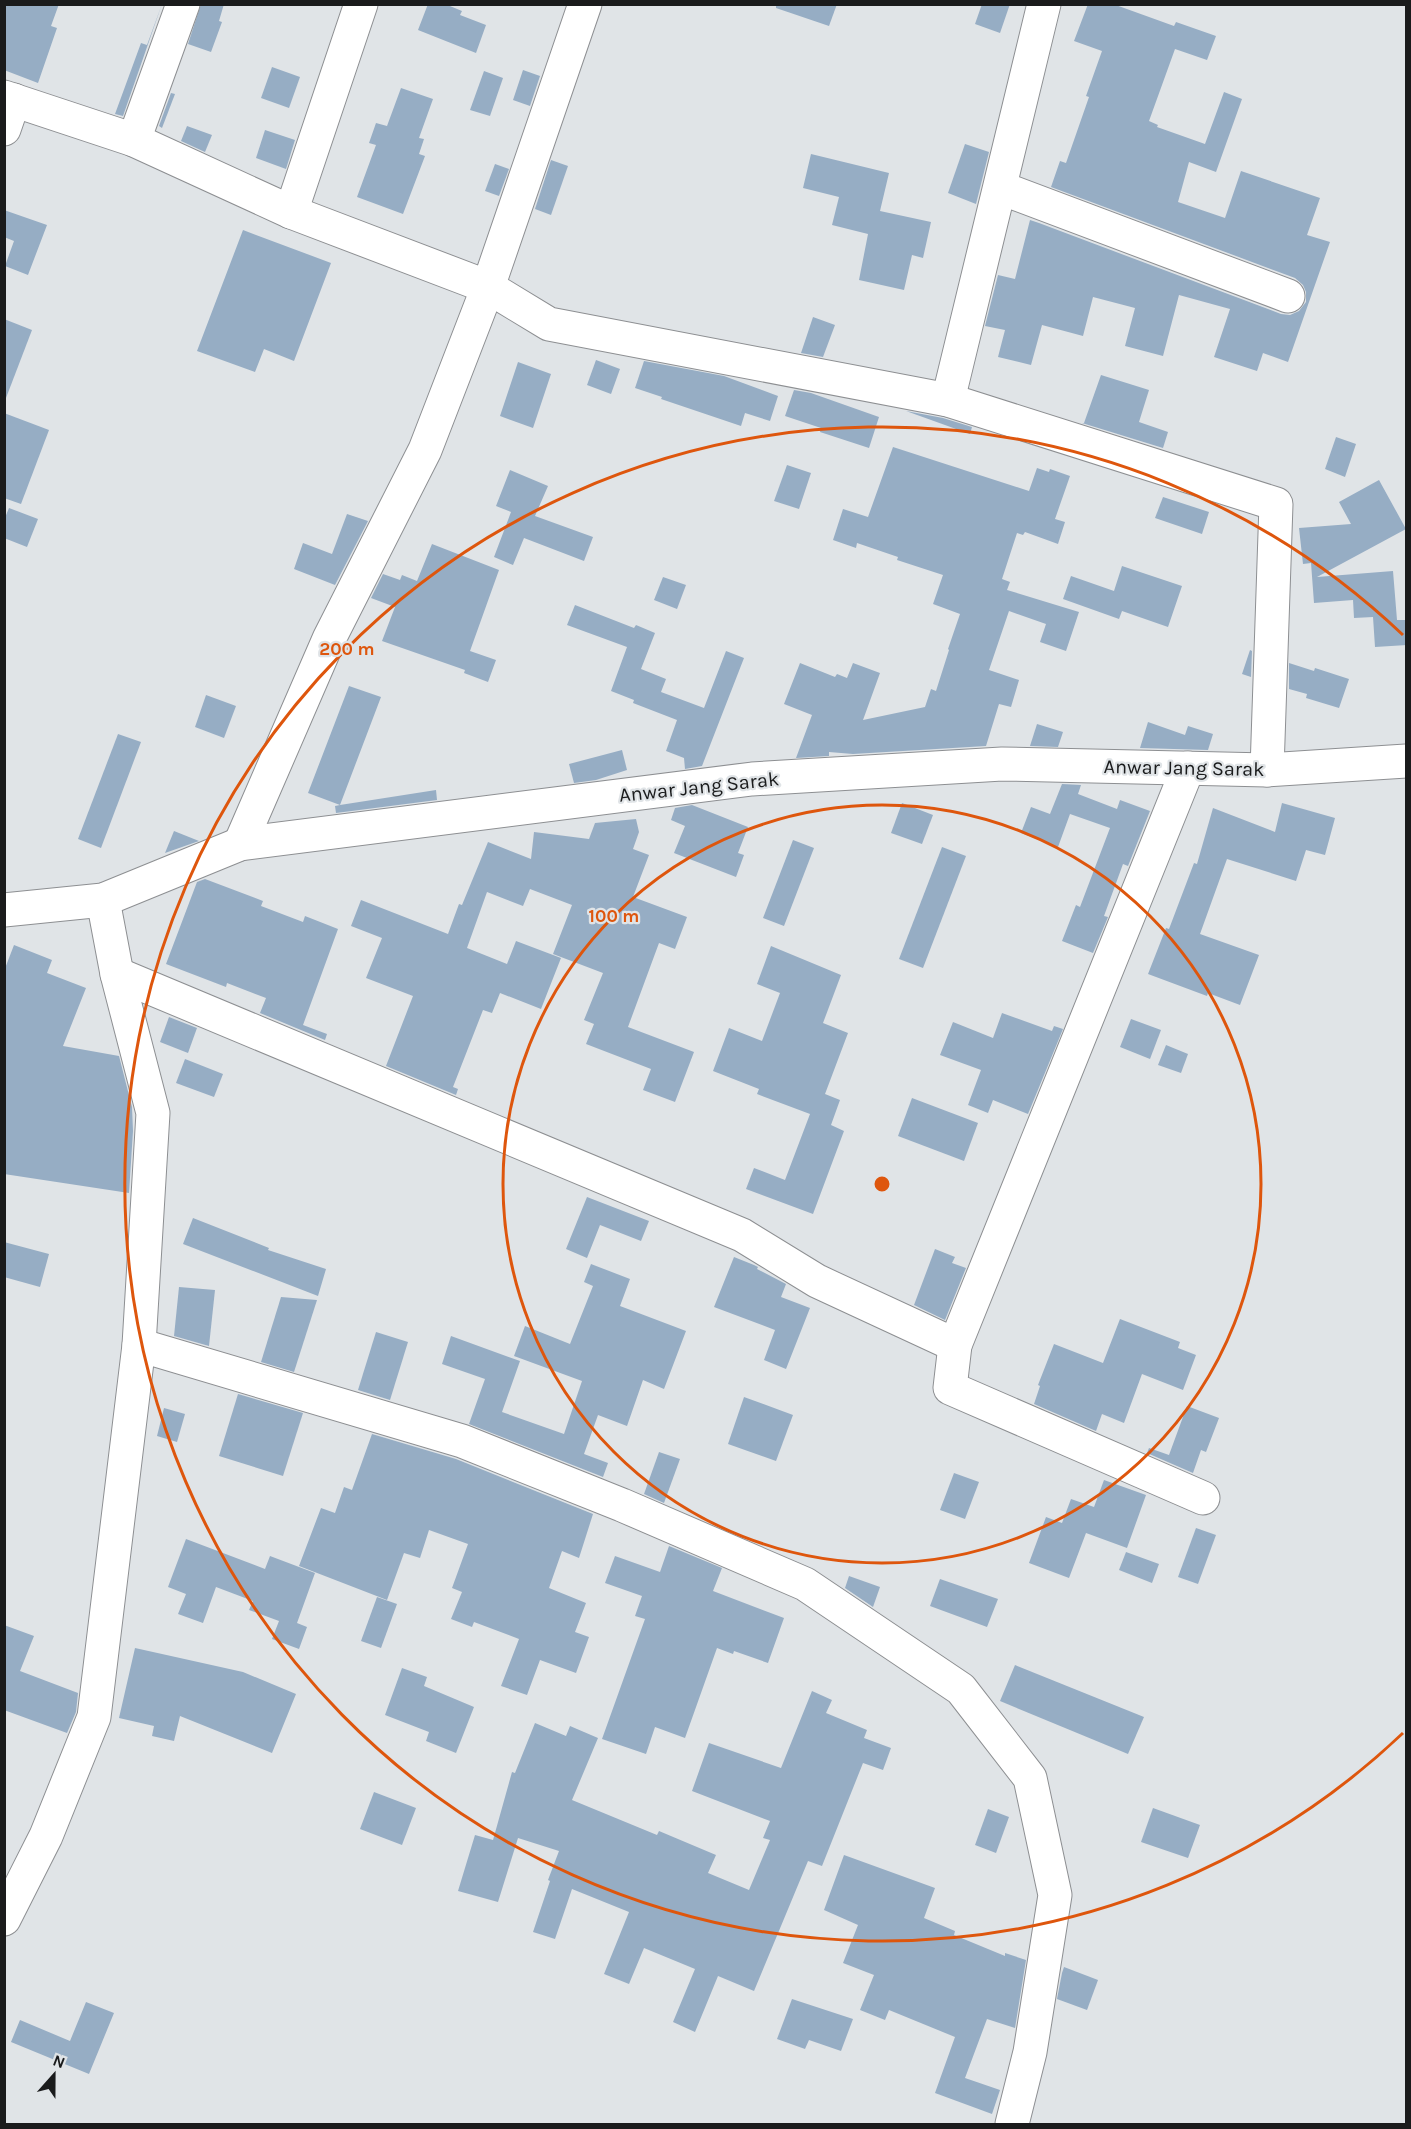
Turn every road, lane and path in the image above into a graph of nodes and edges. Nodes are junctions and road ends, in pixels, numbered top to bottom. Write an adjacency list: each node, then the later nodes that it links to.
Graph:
1 (183, 4): 6 (street)
2 (361, 4): 8 (street)
3 (585, 4): 9 (street)
4 (1044, 4): 7 (street)
5 (8, 108): 6 (street)
6 (134, 140): 8 (street)
7 (1000, 188): 10 (street); 11 (street)
8 (291, 212): 9 (street)
9 (488, 287): 11 (street); 15 (street)
10 (1288, 296)
11 (948, 400): 14 (street)
12 (1407, 761): 14 (street, Anwar Jang Sarak)
13 (1188, 768): 14 (street, Anwar Jang Sarak); 15 (street, Anwar Jang Sarak); 20 (street)
14 (1267, 770)
15 (240, 844): 16 (street, Anwar Jang Sarak)
16 (103, 900): 17 (street, Anwar Jang Sarak); 18 (street)
17 (4, 910)
18 (117, 974): 19 (street); 20 (street)
19 (140, 1345): 22 (street); 23 (street)
20 (955, 1345): 21 (street)
21 (1203, 1498)
22 (4, 1918)
23 (1012, 2124)

